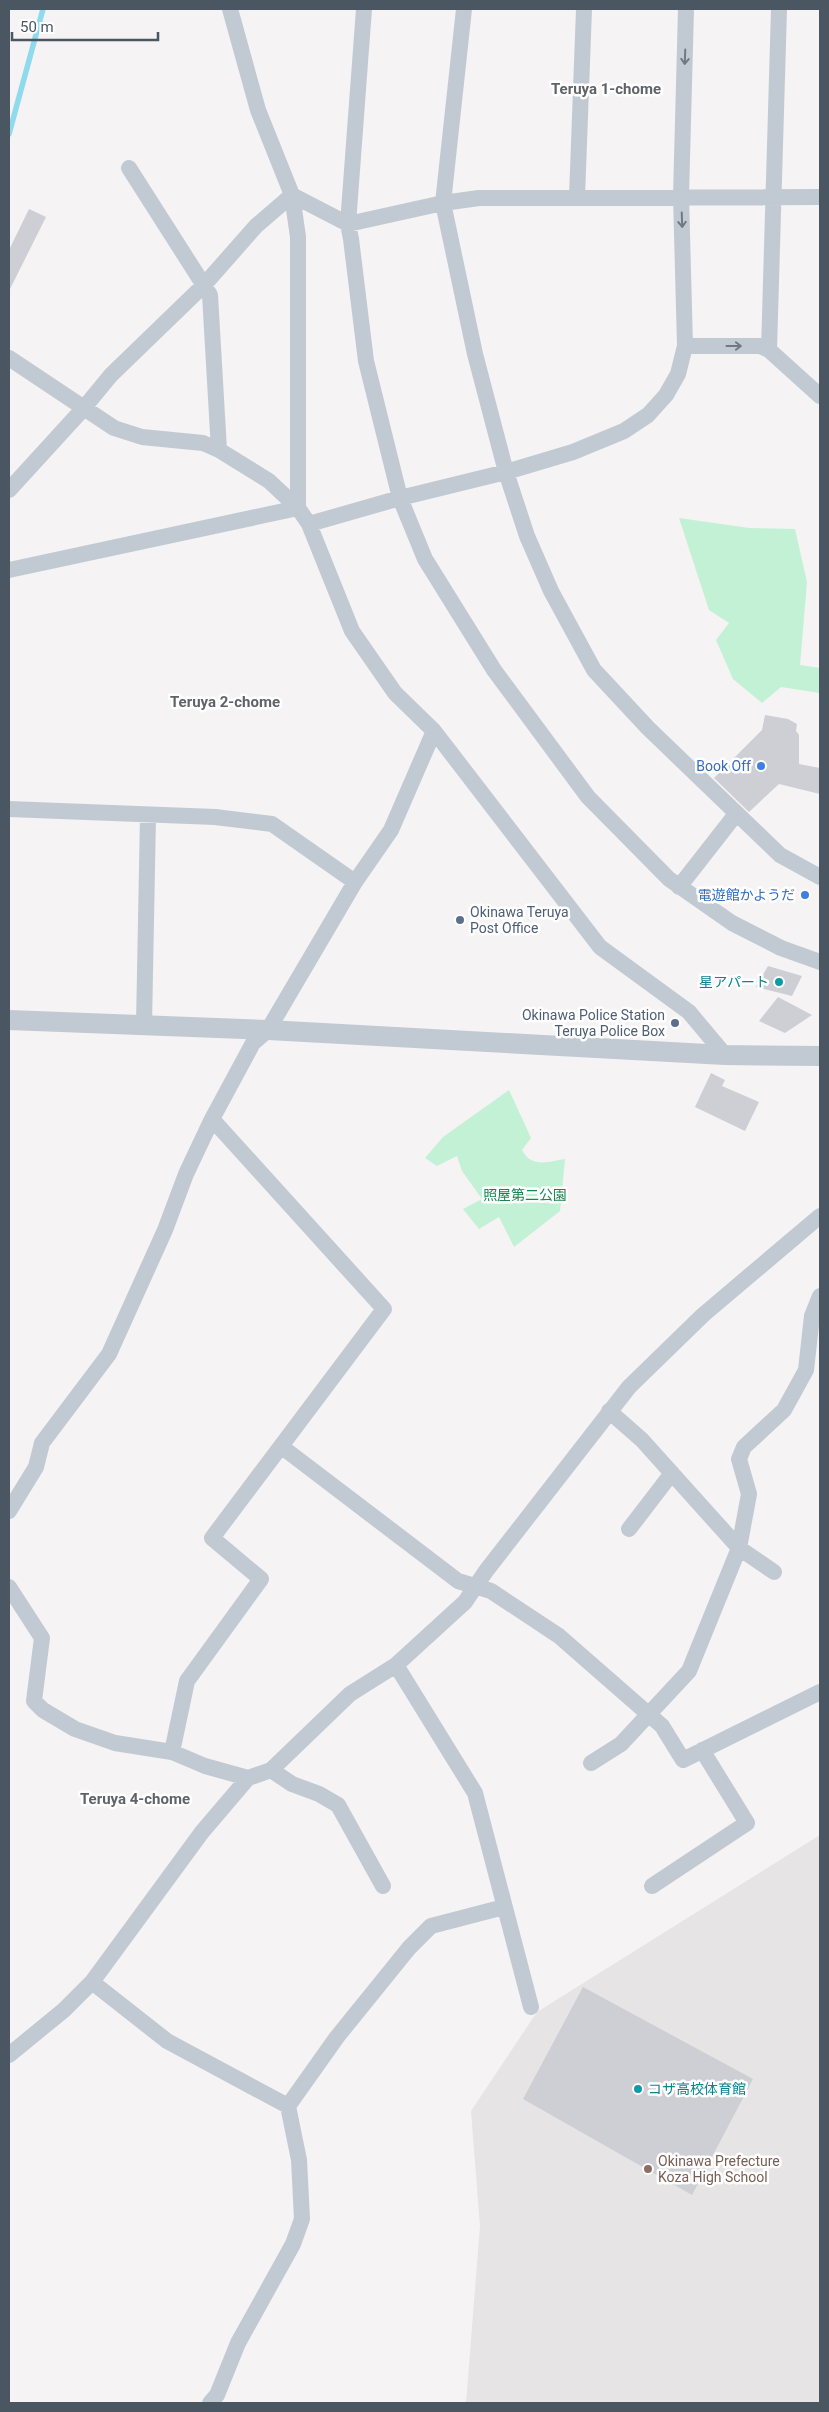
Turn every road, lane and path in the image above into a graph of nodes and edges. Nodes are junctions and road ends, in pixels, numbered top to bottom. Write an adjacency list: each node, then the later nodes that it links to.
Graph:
1 (230, 9): 8 (street)
2 (364, 9): 14 (street)
3 (464, 9): 13 (street)
4 (584, 9): 12 (street)
5 (686, 9): 9 (street, one-way to 9)
6 (779, 9): 10 (street)
7 (129, 168): 15 (street)
8 (292, 195): 14 (street); 15 (street); 25 (street)
9 (681, 196): 10 (street); 12 (street); 16 (street, one-way to 16)
10 (774, 196): 11 (street); 17 (street)
11 (820, 196)
12 (577, 198): 13 (street)
13 (443, 203): 14 (street); 22 (street)
14 (348, 224): 24 (street)
15 (204, 285): 20 (street); 21 (street)
16 (684, 350): 17 (street, one-way to 17); 22 (street)
17 (768, 350): 19 (street)
18 (9, 358): 20 (street)
19 (820, 396)
20 (83, 409): 21 (street); 23 (street)
21 (219, 450): 25 (street)
22 (506, 472): 24 (street); 30 (street)
23 (9, 490)
24 (400, 498): 26 (street); 34 (street)
25 (298, 508): 26 (street); 27 (street)
26 (309, 524): 28 (street)
27 (9, 570)
28 (434, 731): 33 (street); 39 (street)
29 (9, 809): 31 (street)
30 (736, 814): 32 (street); 34 (street)
31 (148, 816): 33 (street); 37 (street)
32 (820, 876)
33 (355, 882): 38 (street)
34 (678, 886): 35 (street)
35 (820, 962)
36 (9, 1020): 37 (street)
37 (144, 1025): 38 (street)
38 (268, 1030): 39 (street); 41 (street)
39 (725, 1055): 40 (street)
40 (820, 1056)
41 (212, 1120): 45 (street); 47 (street)
42 (820, 1216): 44 (street)
43 (820, 1296): 49 (street)
44 (609, 1411): 46 (street); 51 (street)
45 (282, 1447): 51 (street); 57 (street)
46 (672, 1473): 48 (street); 49 (street)
47 (9, 1511)
48 (629, 1529)
49 (739, 1548): 50 (street); 55 (street)
50 (774, 1572)
51 (476, 1587): 53 (street); 55 (street)
52 (9, 1588): 57 (street)
53 (396, 1665): 59 (street); 63 (street)
54 (817, 1698): 56 (street)
55 (648, 1714): 56 (street); 58 (street)
56 (702, 1750): 62 (street)
57 (172, 1752): 60 (street)
58 (591, 1763)
59 (270, 1770): 60 (street); 61 (street)
60 (248, 1778): 64 (street)
61 (383, 1886)
62 (652, 1886)
63 (504, 1907): 65 (street); 67 (street)
64 (92, 1982): 66 (street); 67 (street)
65 (531, 2007)
66 (9, 2055)
67 (288, 2106): 68 (street)
68 (210, 2403)

